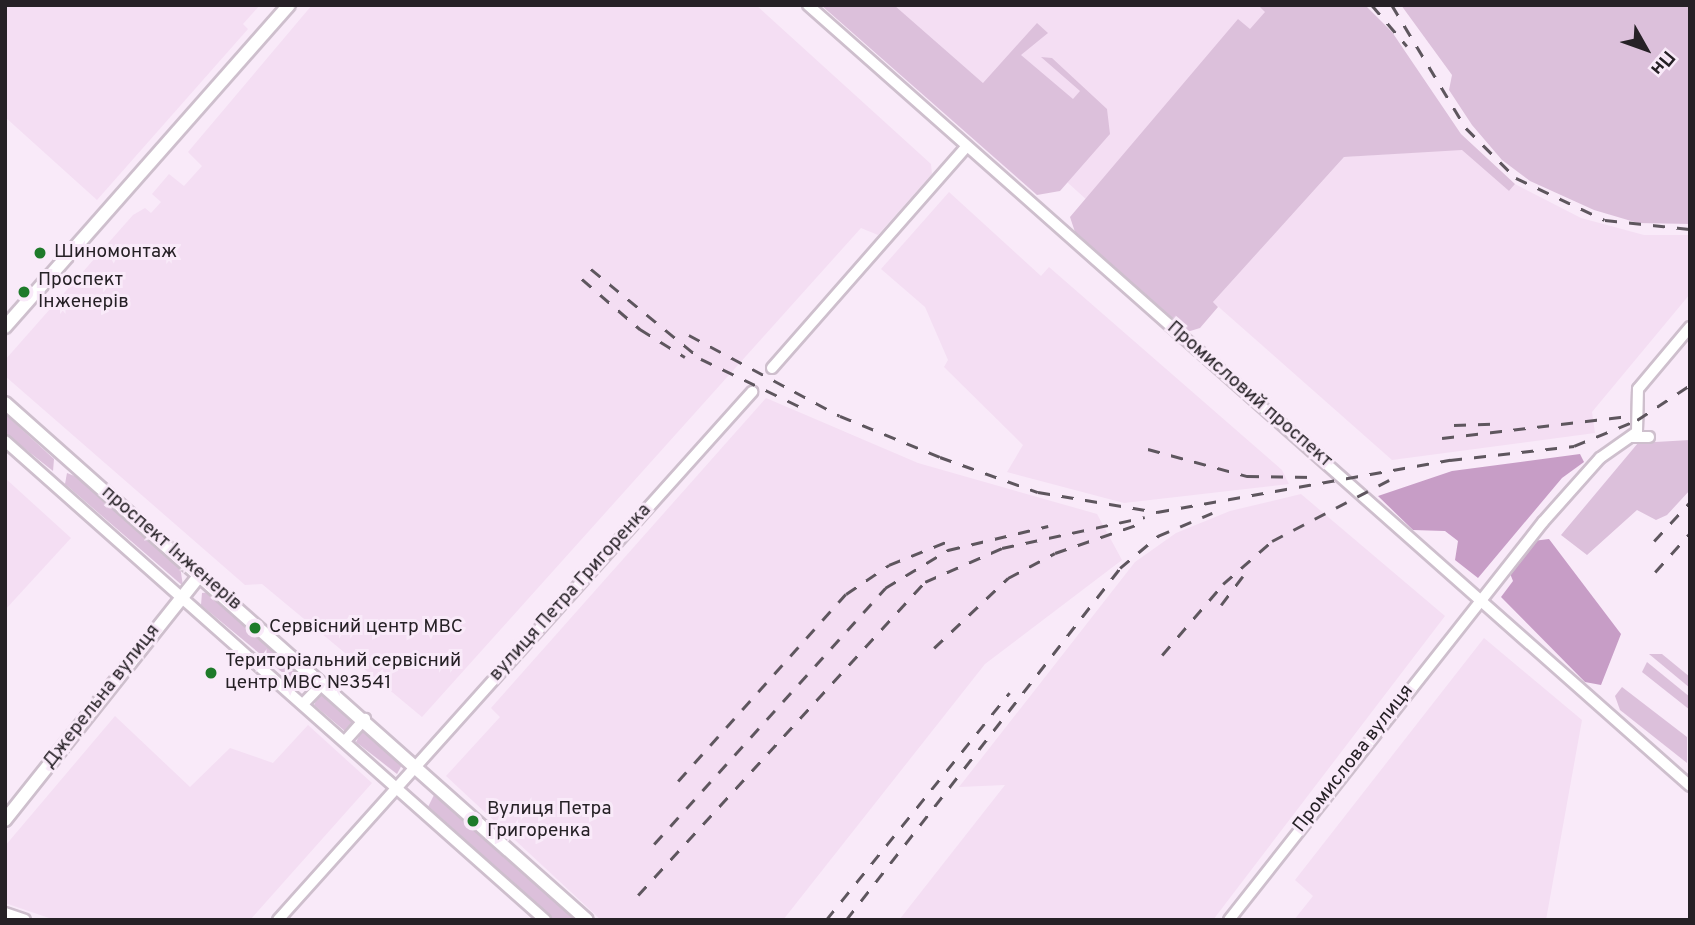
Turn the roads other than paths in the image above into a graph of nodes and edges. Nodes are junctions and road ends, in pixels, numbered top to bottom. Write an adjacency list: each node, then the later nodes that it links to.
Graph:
1 (289, 5): 4 (street)
2 (808, 5): 3 (street, Промисловий проспект)
3 (967, 146): 6 (street); 14 (street, Промисловий проспект)
4 (5, 327)
5 (1690, 327): 9 (street)
6 (772, 368)
7 (752, 392): 19 (street, вулиця Петра Григоренка)
8 (5, 403): 12 (street, проспект Інженерів)
9 (1632, 437): 10 (street); 14 (street, Промислова вулиця)
10 (1649, 437)
11 (5, 440): 13 (street, проспект Інженерів)
12 (200, 575): 13 (street, Джерельна вулиця); 15 (street, проспект Інженерів)
13 (182, 597): 16 (street, проспект Інженерів); 22 (street, Джерельна вулиця)
14 (1480, 599): 20 (street, Промисловий проспект); 28 (street, Промислова вулиця)
15 (323, 683): 16 (street); 17 (street, проспект Інженерів)
16 (303, 704): 18 (street, проспект Інженерів)
17 (365, 719): 18 (street); 19 (street, проспект Інженерів)
18 (345, 741): 21 (street, проспект Інженерів)
19 (416, 764): 21 (street, вулиця Петра Григоренка); 27 (street, проспект Інженерів)
20 (1690, 786)
21 (397, 787): 25 (street, вулиця Петра Григоренка); 26 (street, проспект Інженерів)
22 (5, 820)
23 (5, 913): 24 (street)
24 (25, 920)
25 (278, 920)
26 (545, 920)
27 (587, 920)
28 (1228, 920)

